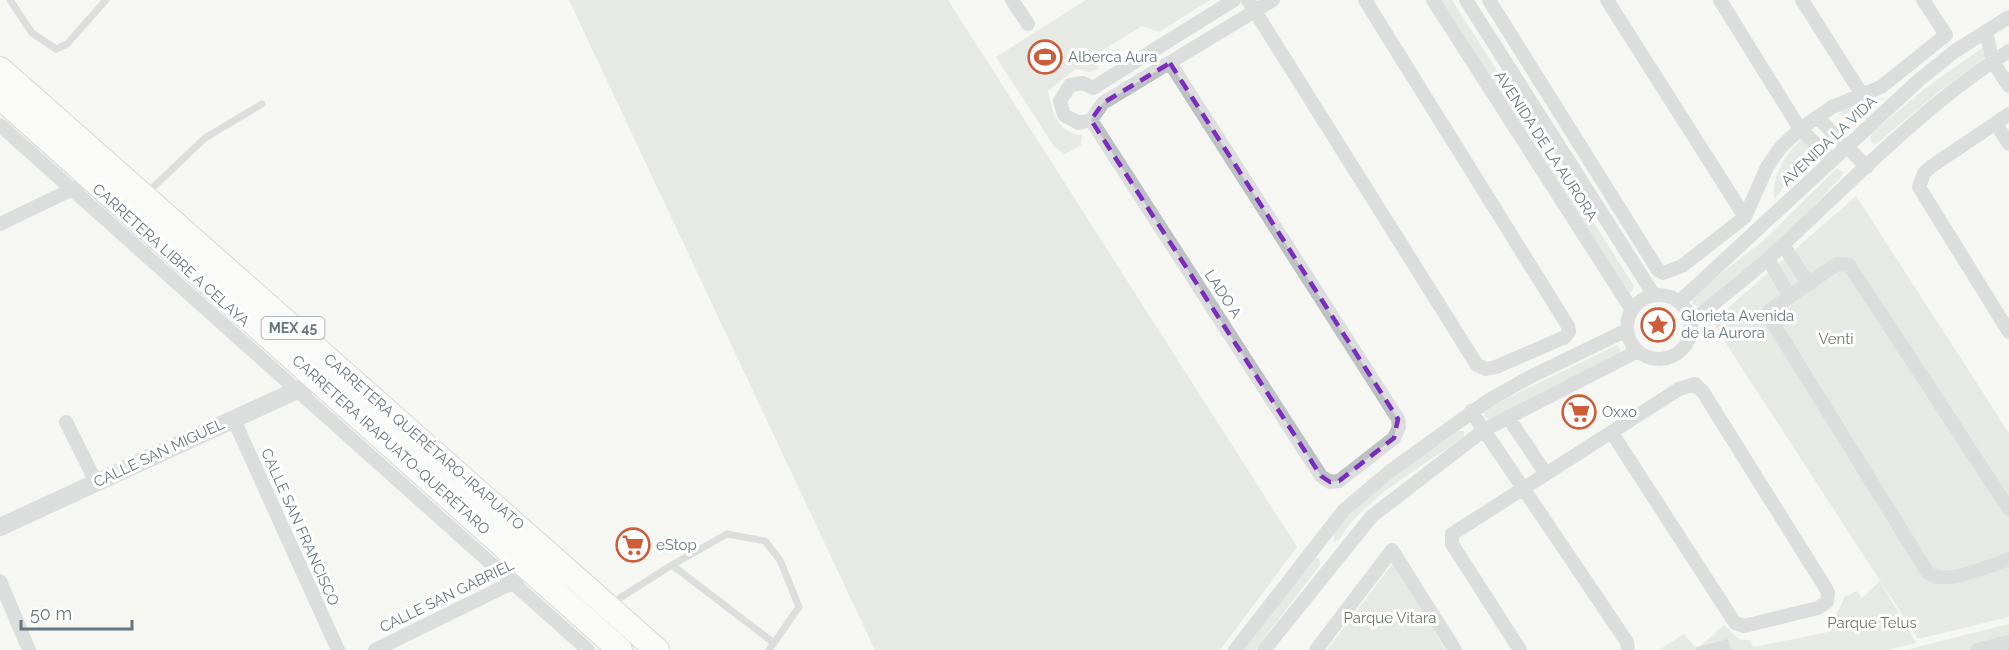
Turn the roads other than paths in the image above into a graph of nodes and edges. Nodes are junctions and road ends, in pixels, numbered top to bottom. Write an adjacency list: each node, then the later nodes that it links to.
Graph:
1 (9, 0): 2 (lane); 14 (lane)
2 (106, 0)
3 (1012, 0): 17 (street)
4 (1234, 0): 29 (street)
5 (1273, 0): 15 (street)
6 (1365, 0): 15 (street)
7 (1432, 0): 47 (street, AVENIDA DE LA AURORA)
8 (1466, 0): 44 (street, AVENIDA DE LA AURORA)
9 (1489, 0): 39 (street)
10 (1606, 0): 39 (street)
11 (1720, 0): 32 (street)
12 (1802, 0): 24 (street)
13 (1923, 0): 24 (street)
14 (0, 3)
15 (1251, 6): 21 (street)
16 (2009, 17): 18 (street, AVENIDA LA VIDA)
17 (1028, 24)
18 (1986, 32): 20 (street); 34 (street, AVENIDA LA VIDA)
19 (2009, 51): 20 (street)
20 (1993, 62): 23 (street); 36 (street)
21 (1170, 63): 29 (street); 29 (street, LADO A)
22 (0, 69): 37 (highway, CARRETERA QUERÉTARO-IRAPUATO / MEX 45)
23 (2009, 86)
24 (1861, 93): 28 (street)
25 (0, 97): 37 (highway, CARRETERA IRAPUATO-QUERÉTARO / MEX 45)
26 (262, 104): 38 (lane)
27 (2009, 114): 30 (street)
28 (1817, 117): 32 (street); 34 (street)
29 (1091, 120)
30 (1996, 124): 33 (street); 50 (street)
31 (0, 125): 37 (street, CARRETERA LIBRE A CELAYA)
32 (1800, 129): 35 (street); 39 (street)
33 (2009, 144)
34 (1847, 147): 35 (street, AVENIDA LA VIDA); 36 (street)
35 (1833, 160): 46 (street, AVENIDA LA VIDA)
36 (1867, 167): 41 (street)
37 (91, 179): 38 (highway, CARRETERA QUERÉTARO-IRAPUATO / MEX 45); 40 (street); 52 (highway, CARRETERA IRAPUATO-QUERÉTARO / MEX 45)
38 (144, 196): 70 (highway, CARRETERA QUERÉTARO-IRAPUATO / MEX 45)
39 (1745, 217)
40 (0, 224)
41 (1783, 244): 42 (street); 43 (street)
42 (1768, 259): 45 (street); 48 (street)
43 (1809, 285): 45 (street); 62 (street)
44 (1654, 295): 46 (street); 47 (street)
45 (1790, 297): 66 (street)
46 (1679, 302): 48 (street)
47 (1632, 310): 49 (street)
48 (1692, 321): 51 (street)
49 (1627, 330): 51 (street); 53 (street)
50 (2009, 332)
51 (1638, 351): 54 (street)
52 (308, 385): 55 (street, CALLE SAN MIGUEL); 68 (highway, CARRETERA IRAPUATO-QUERÉTARO / MEX 45)
53 (1471, 411): 57 (street); 64 (street)
54 (1508, 417): 57 (street); 59 (street)
55 (233, 418): 60 (street, CALLE SAN MIGUEL); 74 (street, CALLE SAN FRANCISCO)
56 (66, 422): 60 (street)
57 (1484, 430): 61 (street); 65 (street)
58 (1612, 433): 58 (street); 59 (street)
59 (1546, 474): 61 (street)
60 (96, 482): 63 (street, CALLE SAN MIGUEL)
61 (1523, 489): 84 (street); 85 (street)
62 (2009, 509)
63 (0, 527)
64 (1321, 539): 65 (street); 80 (street)
65 (1341, 554): 81 (street)
66 (2009, 559)
67 (672, 564): 70 (lane); 72 (lane); 72 (lane)
68 (522, 577): 75 (street, CALLE SAN GABRIEL); 76 (street); 77 (highway, CARRETERA IRAPUATO-QUERÉTARO / MEX 45)
69 (0, 581): 73 (street)
70 (609, 605): 78 (highway, CARRETERA QUERÉTARO-IRAPUATO / MEX 45)
71 (2009, 642): 86 (street)
72 (774, 643): 79 (lane)
73 (29, 650)
74 (338, 650)
75 (375, 650)
76 (588, 650)
77 (620, 650)
78 (657, 650)
79 (769, 650)
80 (1235, 650)
81 (1264, 650)
82 (1316, 650): 83 (street)
83 (1455, 650)
84 (1520, 650)
85 (1628, 650)
86 (1977, 650)

